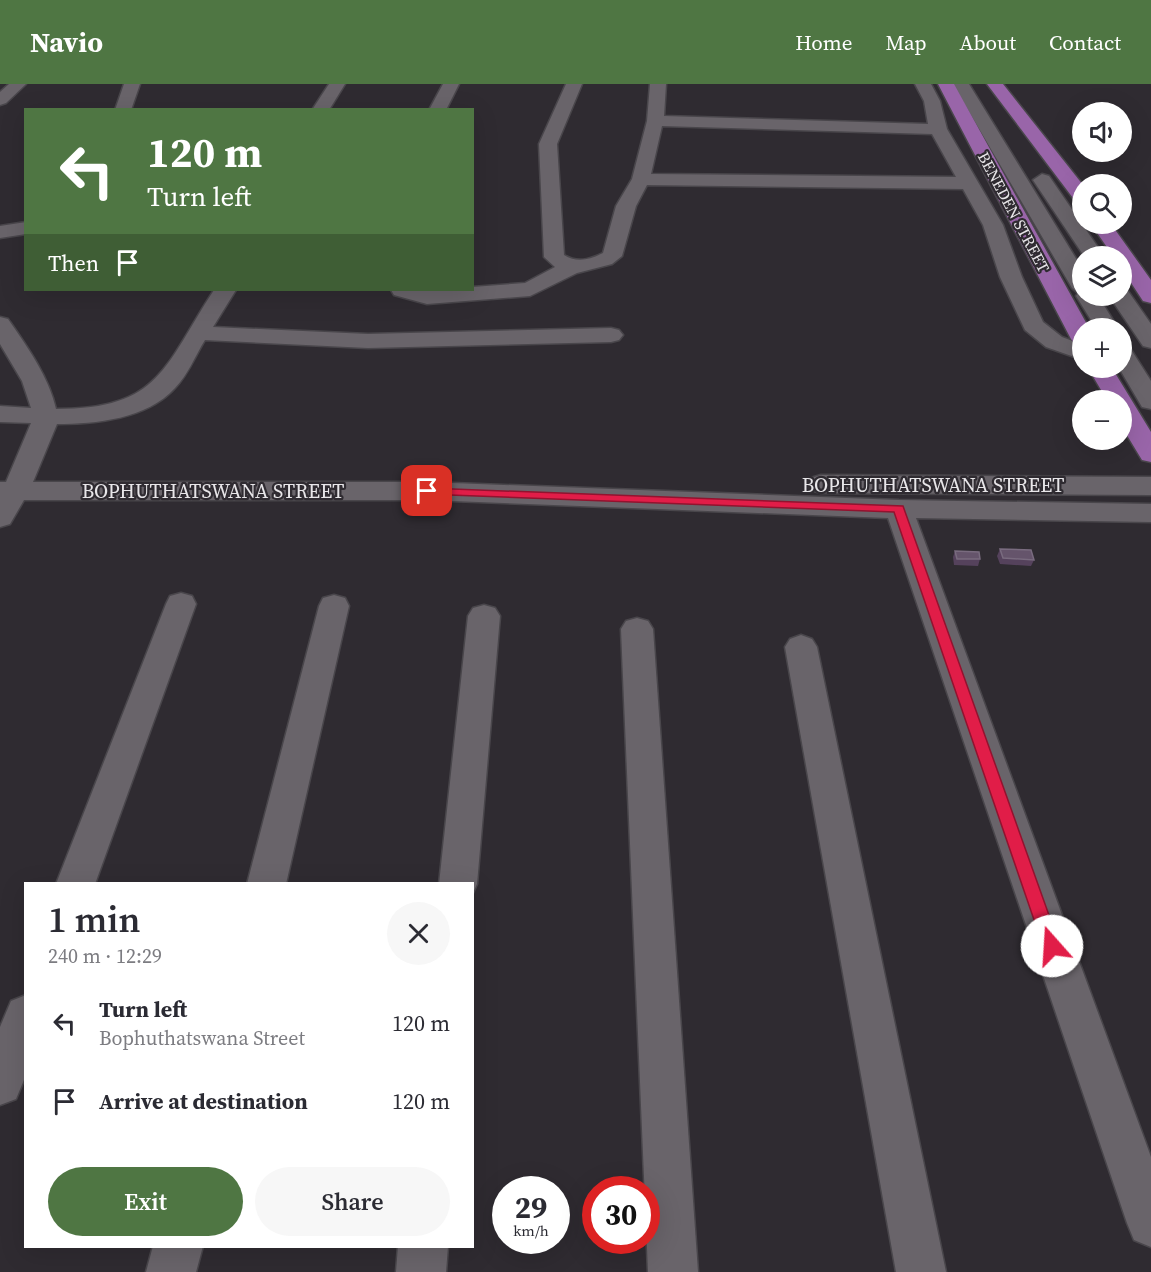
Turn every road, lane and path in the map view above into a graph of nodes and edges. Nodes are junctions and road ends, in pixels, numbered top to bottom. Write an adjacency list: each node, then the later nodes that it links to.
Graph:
1 (18, 84): 12 (street)
2 (132, 84): 13 (street)
3 (337, 84): 14 (street)
4 (451, 84): 15 (street)
5 (574, 84): 27 (street)
6 (658, 84): 16 (street)
7 (923, 84): 17 (street)
8 (946, 84): 33 (main road, BENEDEN STREET)
9 (961, 84): 28 (street)
10 (978, 84): 18 (street)
11 (995, 84): 22 (main road)
12 (0, 100)
13 (124, 108)
14 (321, 108)
15 (438, 108)
16 (655, 121): 17 (street); 20 (street)
17 (938, 129): 21 (street)
18 (1016, 141)
19 (1029, 161): 26 (street)
20 (641, 179): 21 (street); 27 (street)
21 (967, 183): 38 (street)
22 (1072, 184)
23 (24, 228): 24 (street)
24 (0, 232)
25 (1108, 234): 31 (main road)
26 (1087, 246)
27 (573, 266): 30 (street)
28 (1072, 270)
29 (224, 291): 35 (street)
30 (406, 291)
31 (1151, 296)
32 (1127, 306): 37 (street)
33 (1072, 319)
34 (0, 324): 42 (street)
35 (198, 333): 36 (street); 42 (street)
36 (611, 335)
37 (1151, 341)
38 (1072, 349)
39 (1132, 370): 40 (street)
40 (1151, 402)
41 (0, 414): 42 (street)
42 (45, 417): 46 (street)
43 (1132, 422): 44 (main road)
44 (1151, 454)
45 (1151, 486): 47 (street, BOPHUTHATSWANA STREET)
46 (8, 491): 47 (street, BOPHUTHATSWANA STREET); 50 (street)
47 (427, 491): 48 (street, BOPHUTHATSWANA STREET)
48 (899, 509): 49 (street, BOPHUTHATSWANA STREET); 61 (street)
49 (1151, 513)
50 (0, 518)
51 (181, 604): 56 (street)
52 (334, 606): 57 (street)
53 (484, 616): 58 (street)
54 (637, 629): 66 (street)
55 (801, 647): 67 (street)
56 (76, 882)
57 (266, 882)
58 (458, 882)
59 (24, 1021): 60 (street)
60 (0, 1083)
61 (1151, 1223)
62 (177, 1248): 64 (street)
63 (423, 1248): 65 (street)
64 (171, 1272)
65 (421, 1272)
66 (673, 1272)
67 (921, 1272)

